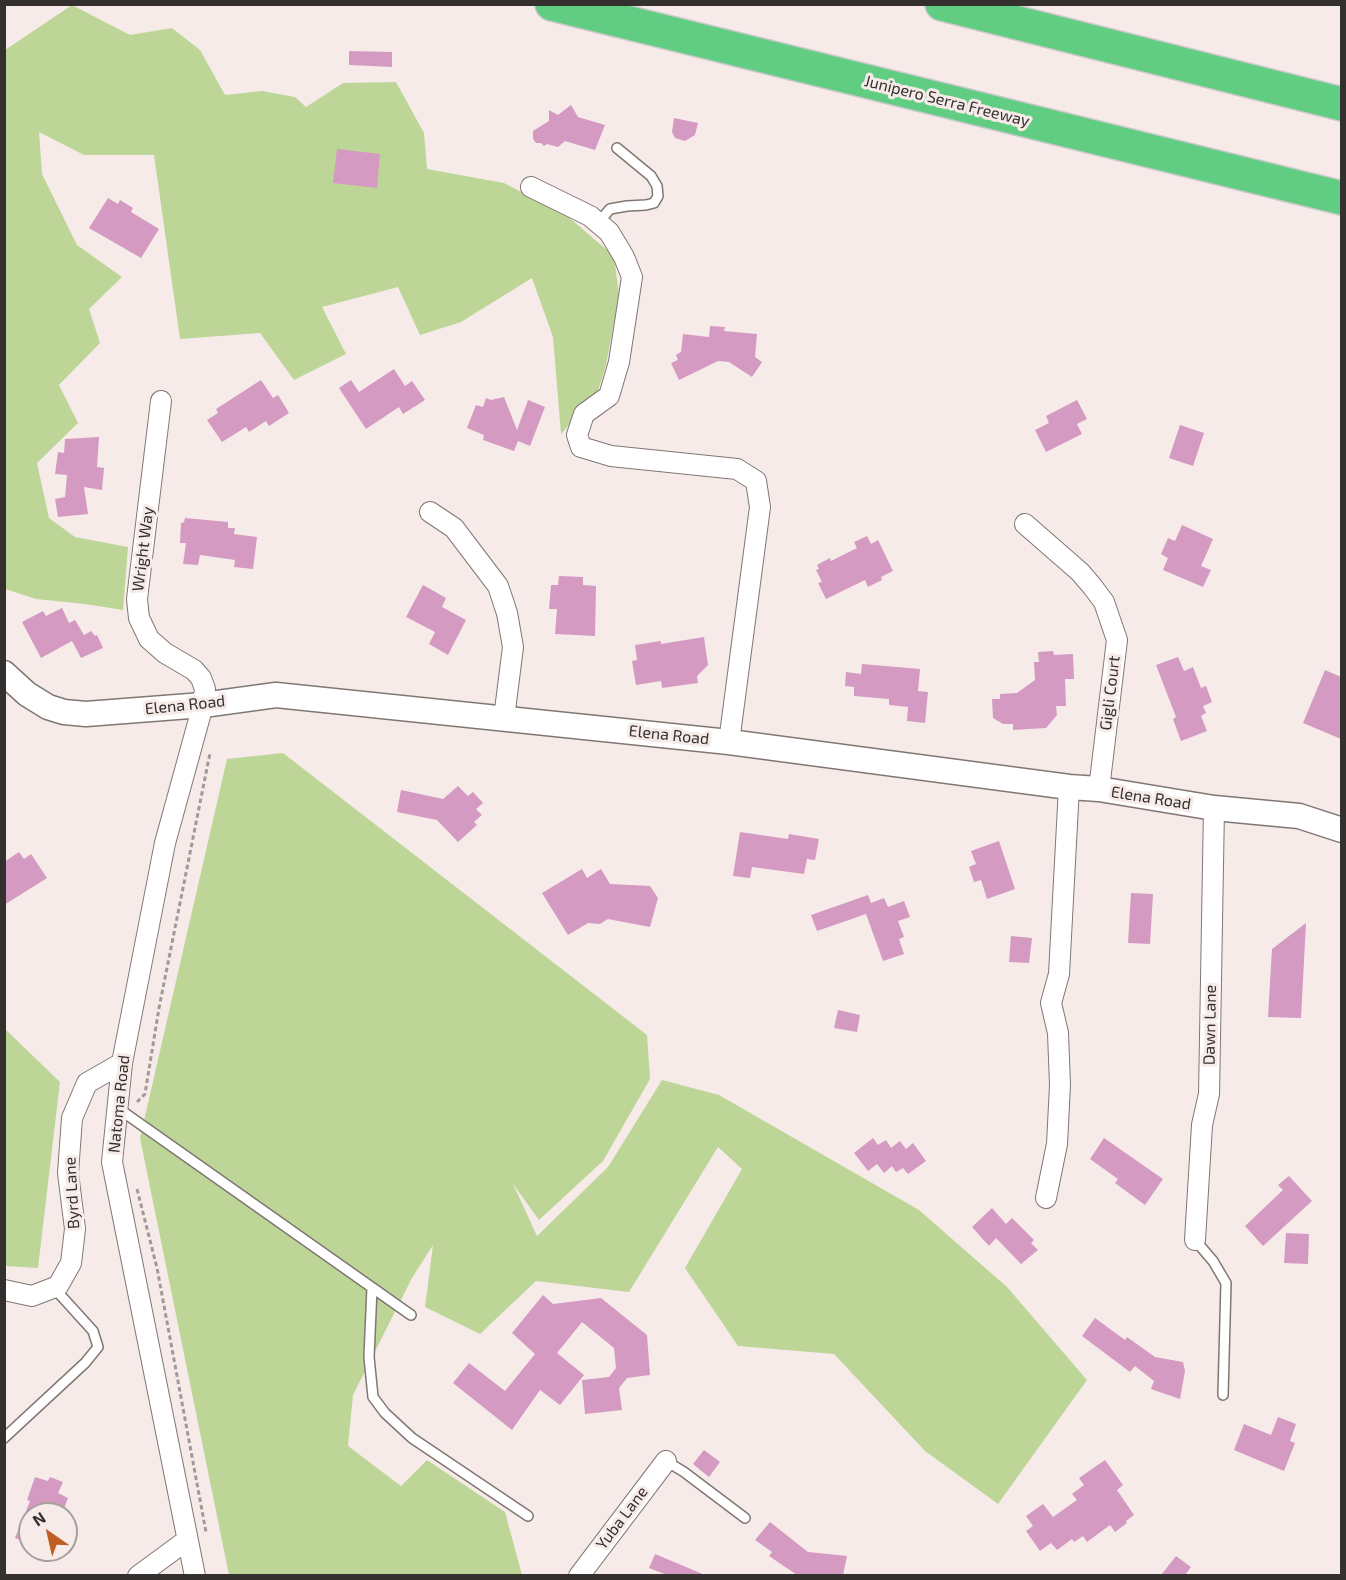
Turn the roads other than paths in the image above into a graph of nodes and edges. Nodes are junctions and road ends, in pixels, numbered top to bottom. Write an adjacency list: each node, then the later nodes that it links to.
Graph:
1 (552, 4): 6 (highway, Junipero Serra Freeway)
2 (942, 4): 3 (highway)
3 (1341, 104)
4 (617, 148): 7 (lane)
5 (531, 187): 7 (street)
6 (1341, 198)
7 (598, 223): 14 (street)
8 (161, 401): 12 (street, Wright Way)
9 (430, 512): 13 (street)
10 (1025, 524): 16 (street, Gigli Court)
11 (4, 673): 12 (street, Elena Road)
12 (202, 705): 13 (street, Elena Road); 19 (street, Natoma Road)
13 (504, 718): 14 (street, Elena Road)
14 (729, 742): 15 (street, Elena Road)
15 (1070, 787): 16 (street, Elena Road); 21 (street)
16 (1099, 789): 17 (street, Elena Road)
17 (1214, 808): 18 (street, Elena Road); 22 (street, Dawn Lane)
18 (1341, 830)
19 (122, 1063): 20 (street, Natoma Road); 23 (street, Byrd Lane)
20 (122, 1111): 24 (lane); 32 (street, Natoma Road)
21 (1046, 1198)
22 (1195, 1240): 27 (lane)
23 (54, 1288): 25 (street); 28 (lane)
24 (372, 1288): 26 (lane); 30 (lane)
25 (4, 1290)
26 (411, 1315)
27 (1223, 1395)
28 (4, 1438)
29 (666, 1461): 31 (lane); 35 (street, Yuba Lane)
30 (528, 1516)
31 (745, 1518)
32 (187, 1540): 33 (street); 34 (street, Natoma Road)
33 (138, 1575)
34 (195, 1575)
35 (579, 1575)

